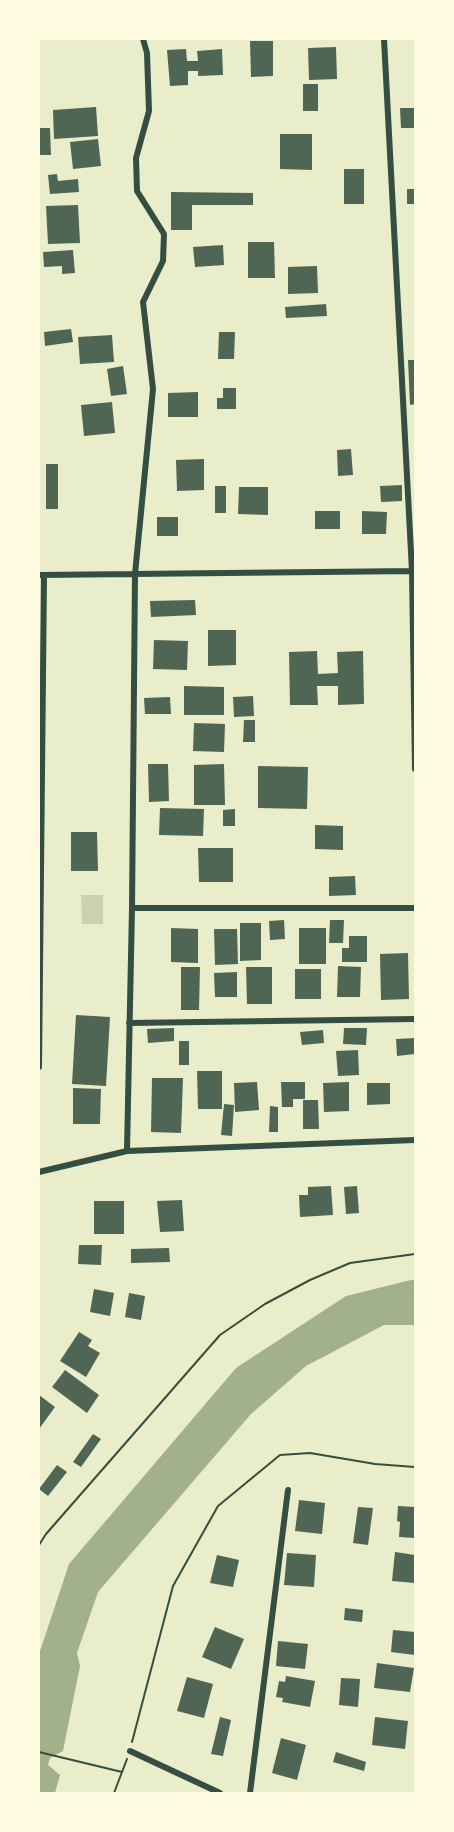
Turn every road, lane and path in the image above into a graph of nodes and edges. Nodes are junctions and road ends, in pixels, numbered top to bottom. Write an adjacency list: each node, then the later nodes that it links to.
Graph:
1 (142, 39): 4 (street)
2 (384, 39): 3 (street)
3 (414, 571): 4 (street); 6 (street)
4 (135, 574): 5 (street); 7 (street)
5 (42, 576): 11 (street)
6 (415, 769)
7 (132, 908): 8 (street); 10 (street)
8 (415, 908)
9 (415, 1019): 10 (street)
10 (129, 1023): 13 (street)
11 (39, 1067)
12 (415, 1140): 13 (street)
13 (127, 1151): 14 (street)
14 (39, 1172)
15 (415, 1254): 18 (path)
16 (415, 1467): 19 (path)
17 (288, 1490): 24 (street)
18 (39, 1545)
19 (130, 1751): 21 (path); 23 (street)
20 (39, 1752): 21 (path)
21 (122, 1772): 22 (path)
22 (114, 1793)
23 (220, 1793)
24 (250, 1793)

